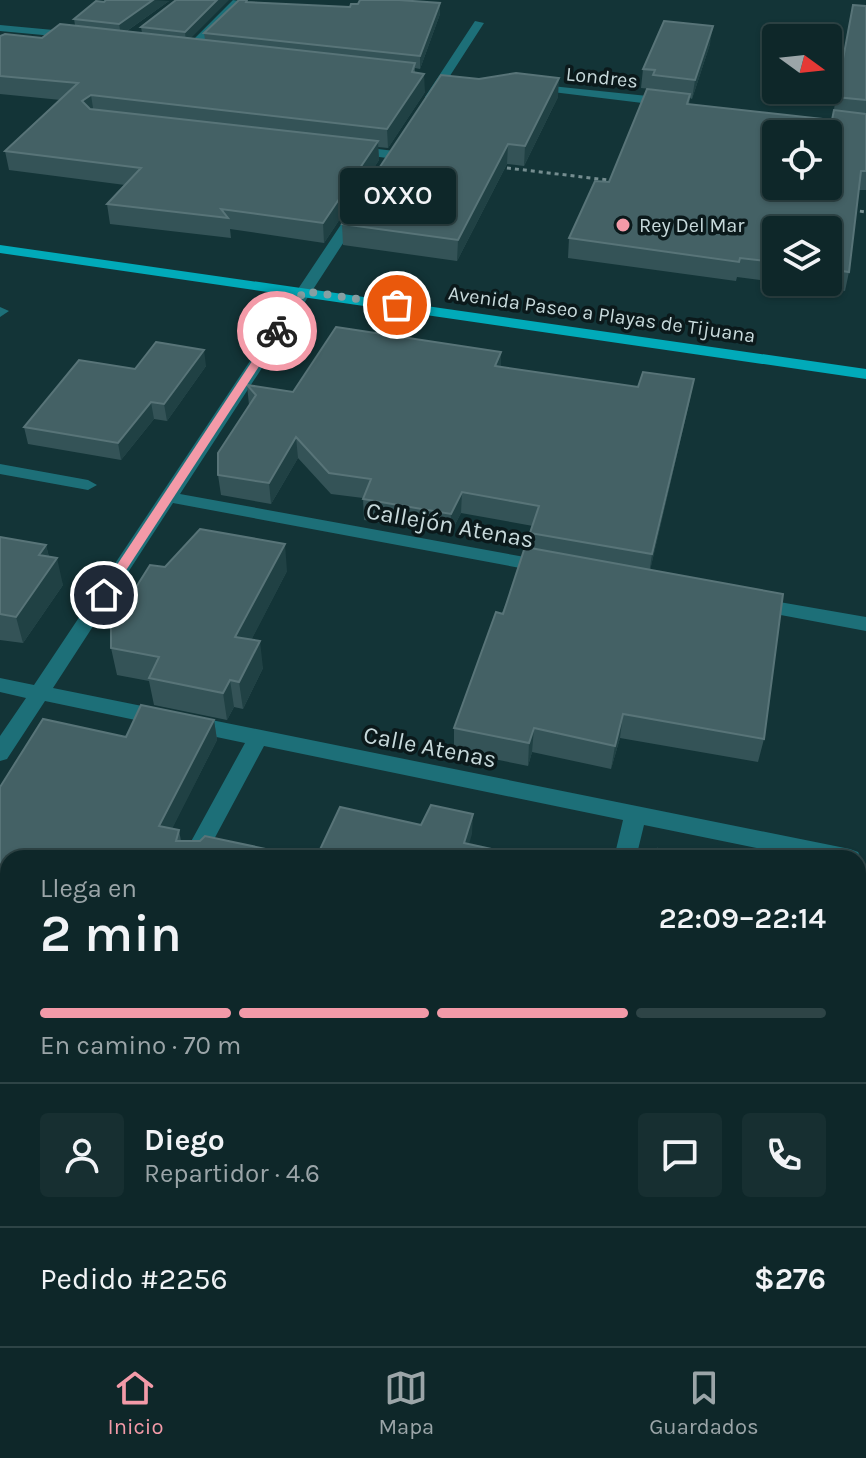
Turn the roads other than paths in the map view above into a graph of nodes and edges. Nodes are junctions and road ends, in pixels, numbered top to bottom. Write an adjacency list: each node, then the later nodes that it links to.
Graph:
1 (238, 0): 6 (street)
2 (479, 23): 10 (street)
3 (0, 28): 4 (street)
4 (95, 37)
5 (178, 47): 6 (street)
6 (191, 48): 7 (street)
7 (207, 50)
8 (522, 86): 9 (street, Londres)
9 (678, 104)
10 (419, 116)
11 (331, 148): 12 (street)
12 (395, 154)
13 (370, 192): 15 (street)
14 (0, 249): 15 (main road, Avenida Paseo a Playas de Tijuana)
15 (304, 291): 16 (main road, Avenida Paseo a Playas de Tijuana); 19 (street)
16 (866, 374)
17 (0, 469): 18 (street)
18 (88, 485)
19 (168, 497): 20 (street, Callejón Atenas); 24 (street)
20 (562, 570)
21 (744, 602): 22 (street)
22 (866, 624)
23 (0, 685): 24 (street, Calle Atenas)
24 (39, 693): 25 (street, Calle Atenas); 26 (street)
25 (257, 739): 27 (street, Calle Atenas); 28 (street)
26 (0, 753)
27 (635, 815): 29 (street); 30 (street, Calle Atenas)
28 (197, 850)
29 (627, 850)
30 (810, 850)

